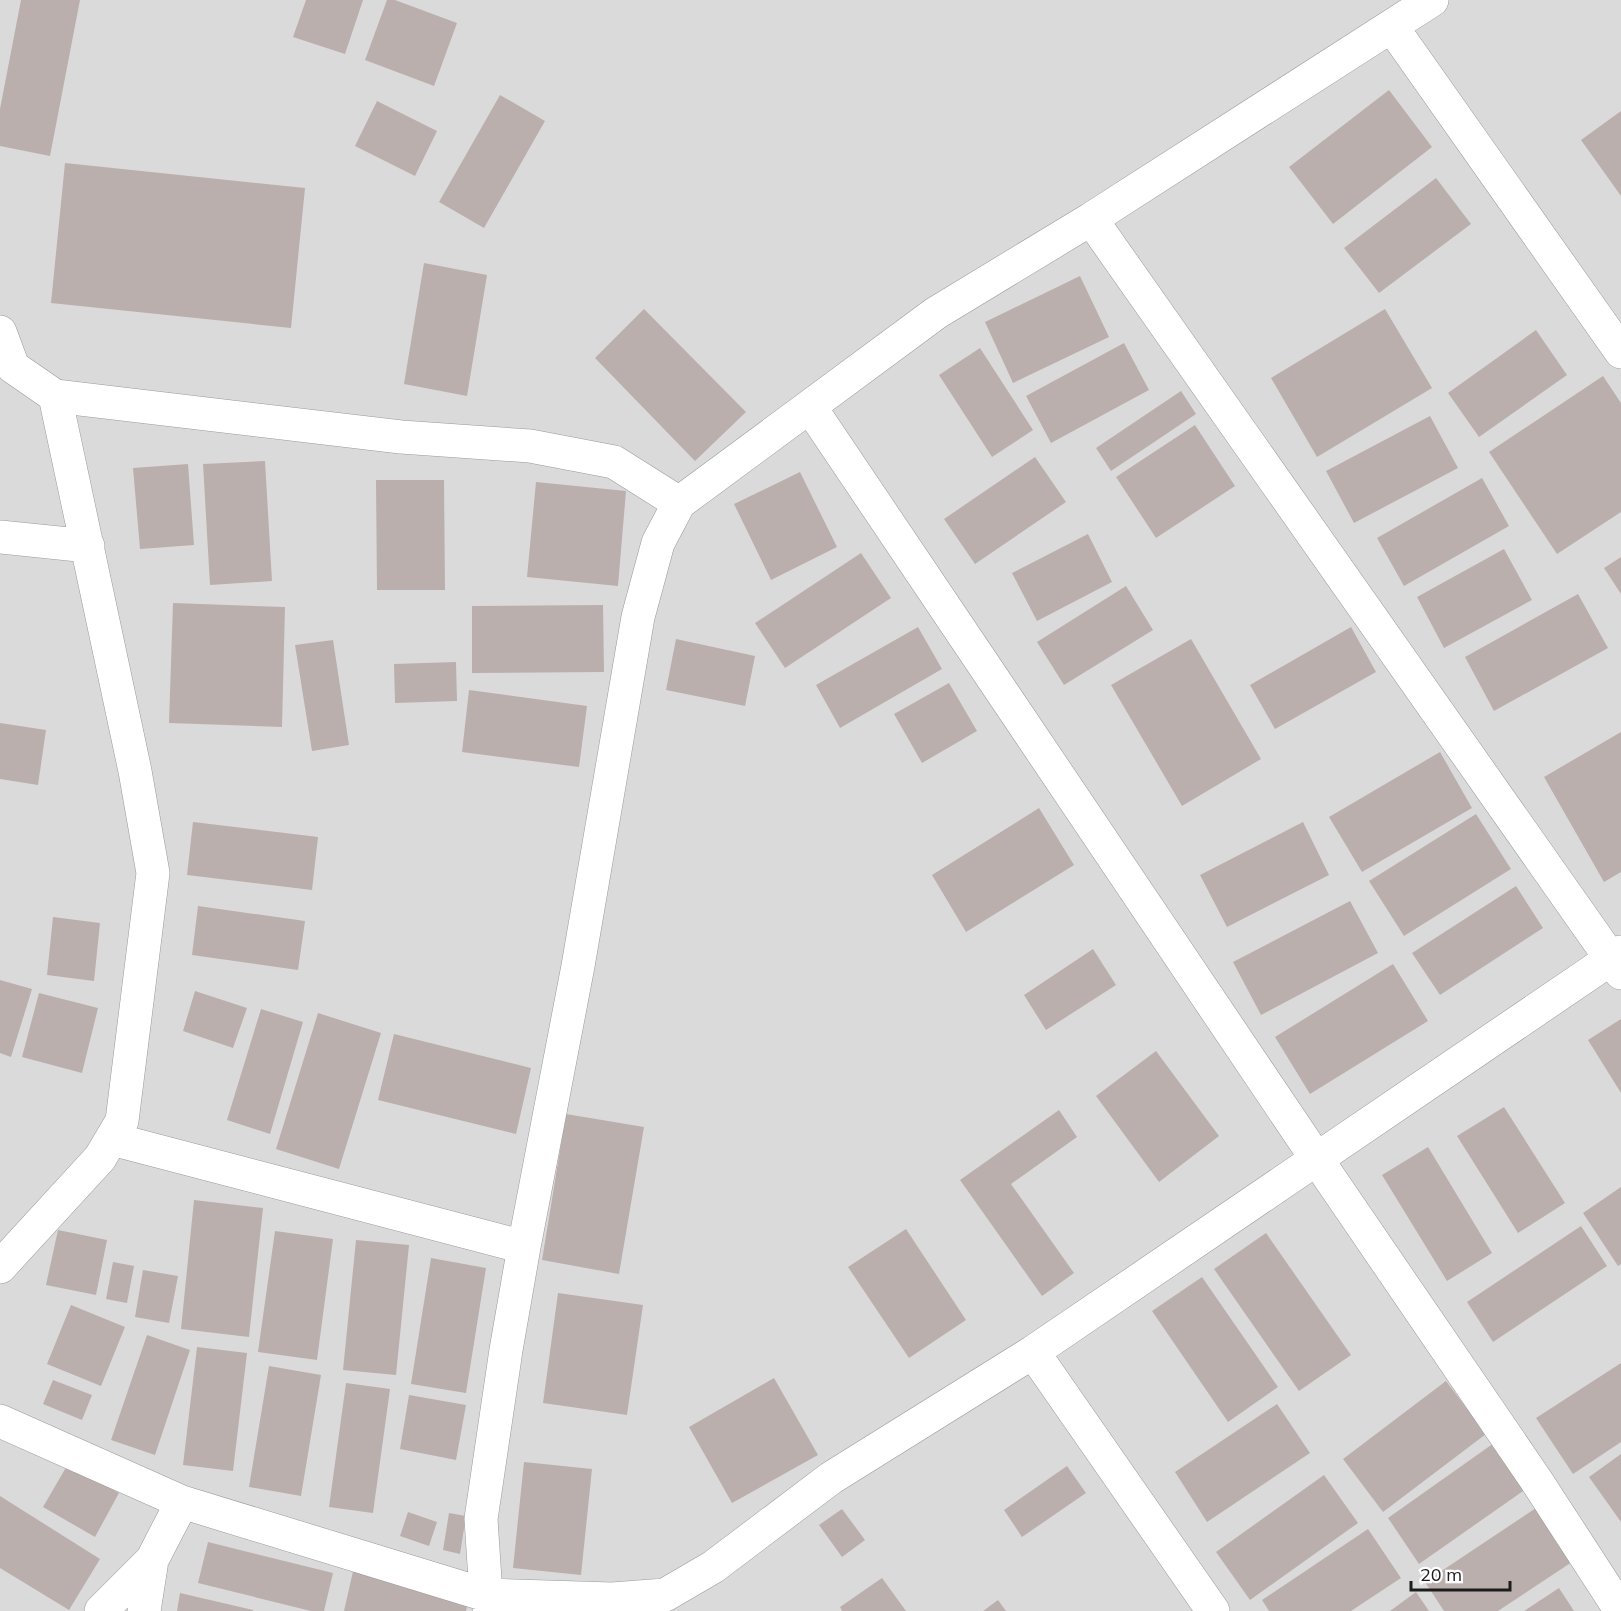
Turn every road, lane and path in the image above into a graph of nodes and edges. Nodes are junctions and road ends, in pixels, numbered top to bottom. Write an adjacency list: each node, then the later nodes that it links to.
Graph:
1 (1432, 0): 2 (street)
2 (1392, 27): 3 (street); 5 (street)
3 (1091, 219): 7 (street); 11 (street)
4 (0, 332): 6 (street)
5 (1621, 352)
6 (55, 396): 8 (street); 10 (street)
7 (810, 407): 8 (street); 13 (street)
8 (679, 503): 14 (street)
9 (0, 537): 10 (street)
10 (88, 546): 12 (street)
11 (1618, 961): 13 (street)
12 (112, 1139): 14 (street); 15 (street)
13 (1316, 1158): 16 (street); 24 (street)
14 (524, 1247): 20 (street)
15 (0, 1267)
16 (1033, 1352): 20 (street); 23 (street)
17 (0, 1421): 18 (street)
18 (182, 1502): 19 (street); 20 (street)
19 (152, 1560): 21 (street); 22 (street)
20 (488, 1603)
21 (100, 1611)
22 (144, 1611)
23 (1213, 1611)
24 (1621, 1611)

